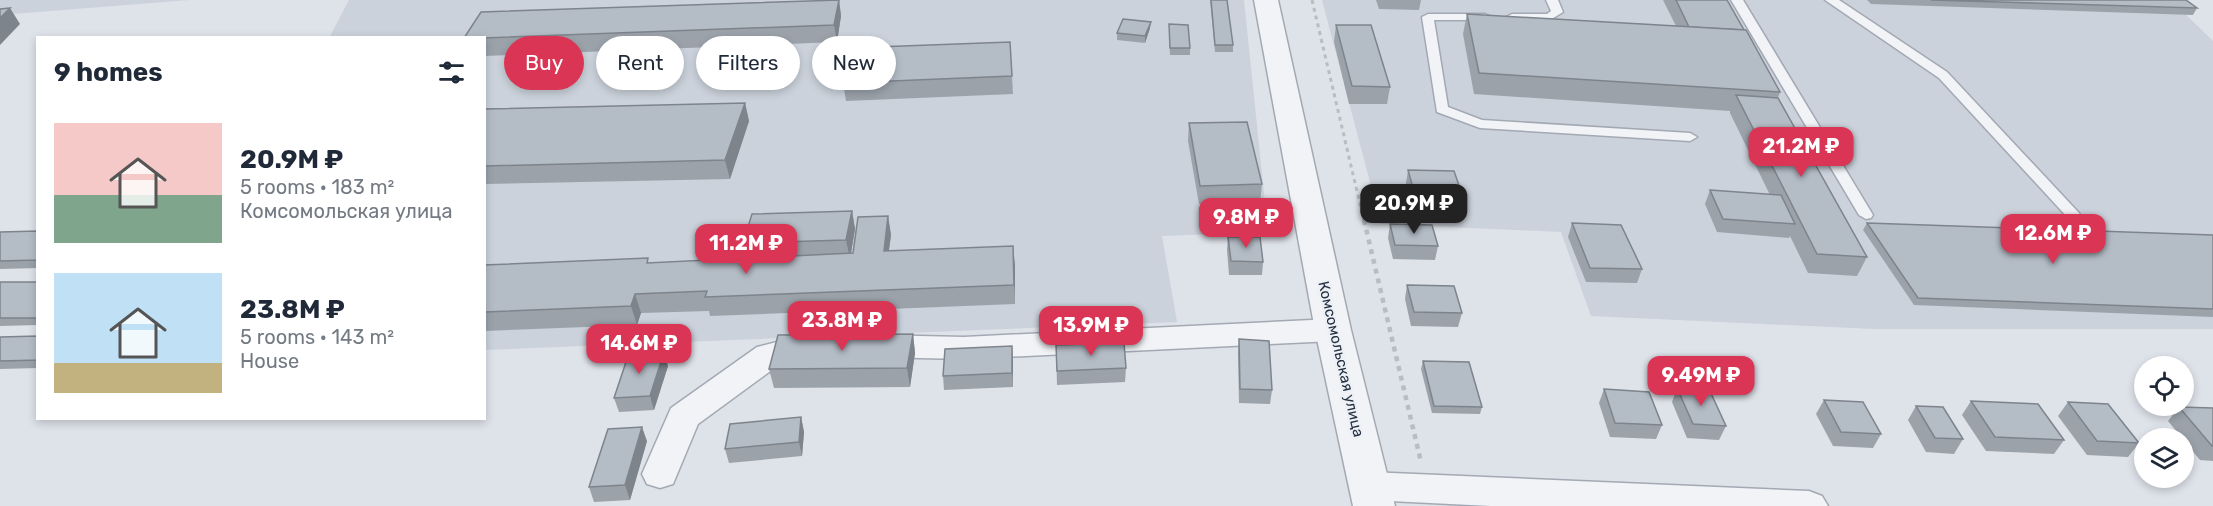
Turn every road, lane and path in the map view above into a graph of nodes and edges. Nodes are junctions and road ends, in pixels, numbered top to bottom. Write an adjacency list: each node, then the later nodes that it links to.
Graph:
1 (1266, 0): 9 (street, Комсомольская улица)
2 (1312, 0): 11 (path)
3 (1552, 0): 6 (lane)
4 (1737, 0): 7 (lane)
5 (1831, 0): 8 (lane)
6 (1689, 137)
7 (1866, 215)
8 (2074, 216)
9 (1333, 330): 10 (street); 12 (street, Комсомольская улица)
10 (660, 474)
11 (1427, 488): 12 (street); 13 (street)
12 (1372, 496)
13 (1809, 506)

